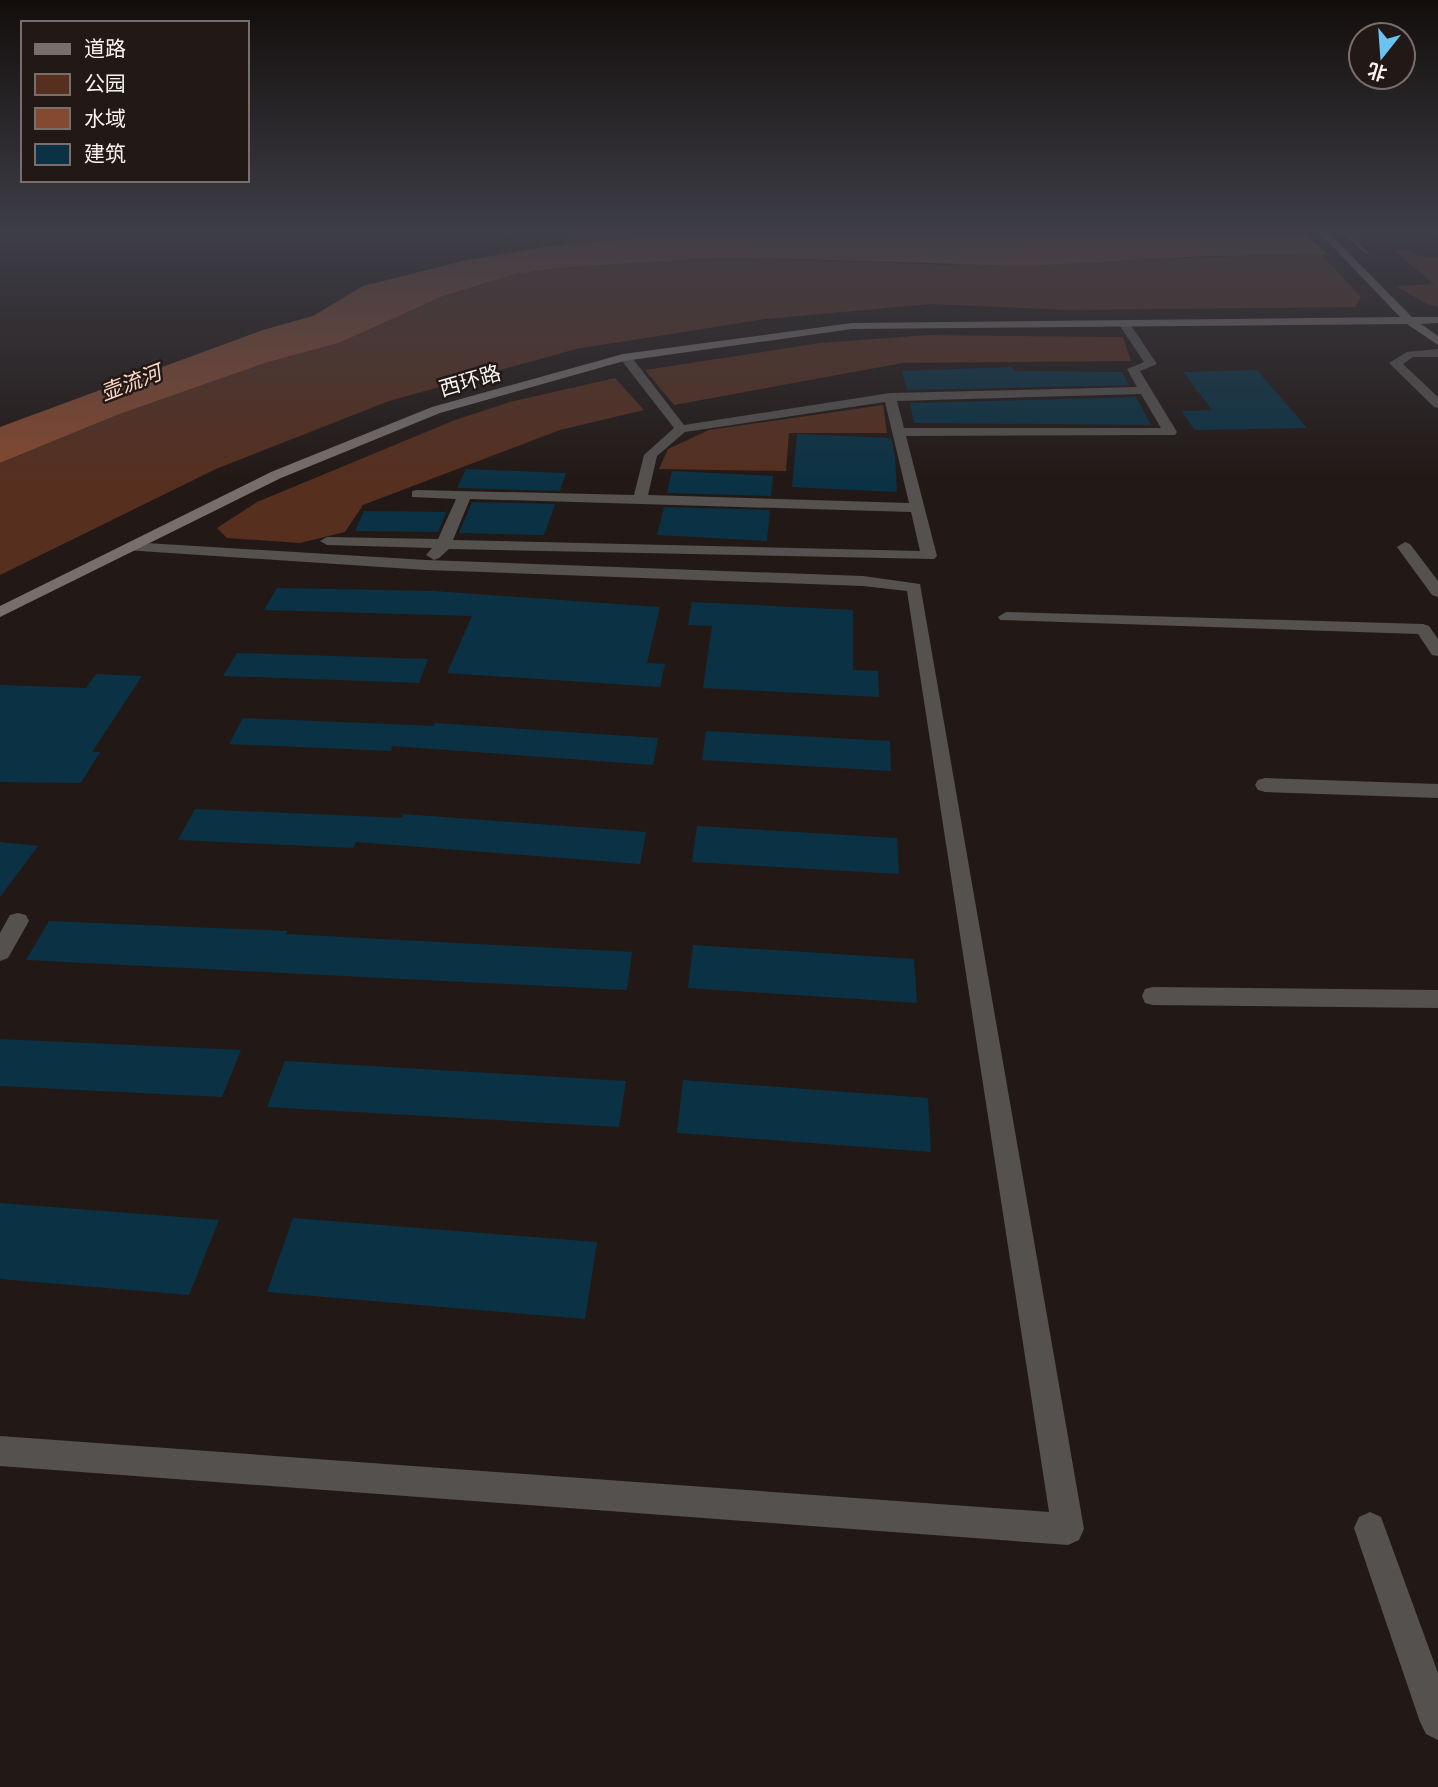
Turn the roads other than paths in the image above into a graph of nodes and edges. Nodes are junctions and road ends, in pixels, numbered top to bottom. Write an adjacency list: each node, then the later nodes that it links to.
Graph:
1 (1404, 314): 2 (main road)
2 (1409, 320): 3 (main road, 西环路); 4 (main road, 西环路); 5 (main road)
3 (1438, 320)
4 (1124, 323): 7 (main road, 西环路); 8 (street)
5 (1438, 342)
6 (1438, 353): 10 (street)
7 (626, 358): 11 (street); 19 (main road, 西环路)
8 (1145, 390): 9 (street); 12 (street)
9 (890, 397): 11 (street); 12 (street)
10 (1438, 404)
11 (681, 429): 15 (street)
12 (899, 432): 16 (street)
13 (417, 494): 14 (street)
14 (464, 495): 15 (street); 18 (street)
15 (640, 499): 16 (street)
16 (917, 508): 18 (street)
17 (327, 541): 18 (street)
18 (443, 546): 21 (street)
19 (130, 547): 21 (street); 23 (main road, 西环路)
20 (1405, 547): 22 (street)
21 (426, 565): 32 (street)
22 (1438, 592)
23 (0, 612)
24 (1006, 617): 25 (street)
25 (1438, 651)
26 (1265, 785): 27 (street)
27 (1438, 791)
28 (18, 921): 29 (street)
29 (0, 952)
30 (1153, 996): 31 (street)
31 (1438, 999)
32 (0, 1451)
33 (1370, 1528): 34 (street)
34 (1438, 1721)

